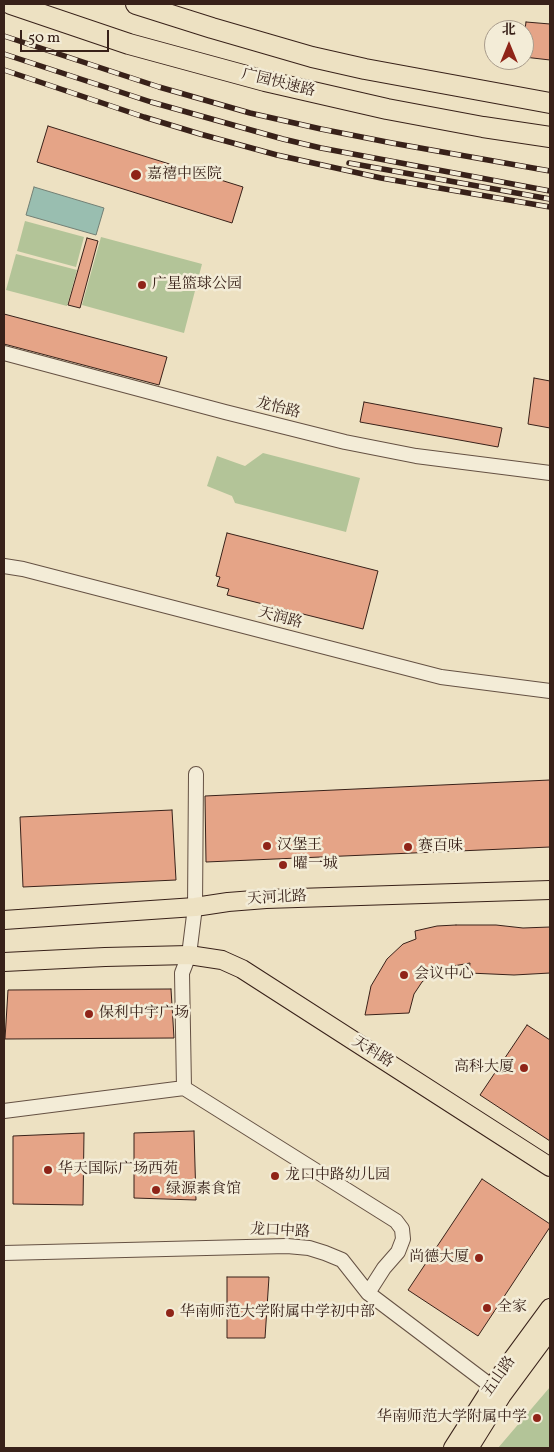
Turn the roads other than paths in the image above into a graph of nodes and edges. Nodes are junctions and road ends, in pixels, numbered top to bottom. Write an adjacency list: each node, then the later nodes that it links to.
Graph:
1 (12, 4): 6 (highway, 广园快速路)
2 (136, 4): 4 (highway)
3 (550, 90): 4 (highway)
4 (487, 92): 5 (highway)
5 (550, 103)
6 (550, 137)
7 (4, 353): 8 (street, 龙怡路)
8 (550, 473)
9 (4, 566): 10 (street, 天润路)
10 (550, 691)
11 (196, 774): 13 (street)
12 (550, 890): 13 (main road, 天河北路)
13 (195, 907): 14 (main road, 天河北路); 15 (street)
14 (4, 920)
15 (189, 955): 16 (main road); 17 (street); 19 (main road, 天科路)
16 (4, 962)
17 (184, 1088): 18 (street); 21 (street)
18 (4, 1111)
19 (550, 1167)
20 (4, 1253): 21 (street, 龙口中路)
21 (368, 1293): 24 (street, 龙口中路)
22 (550, 1308): 24 (main road, 五山路)
23 (550, 1330): 24 (main road, 五山路)
24 (497, 1391): 25 (main road, 五山路); 26 (main road, 五山路)
25 (453, 1448)
26 (469, 1448)

